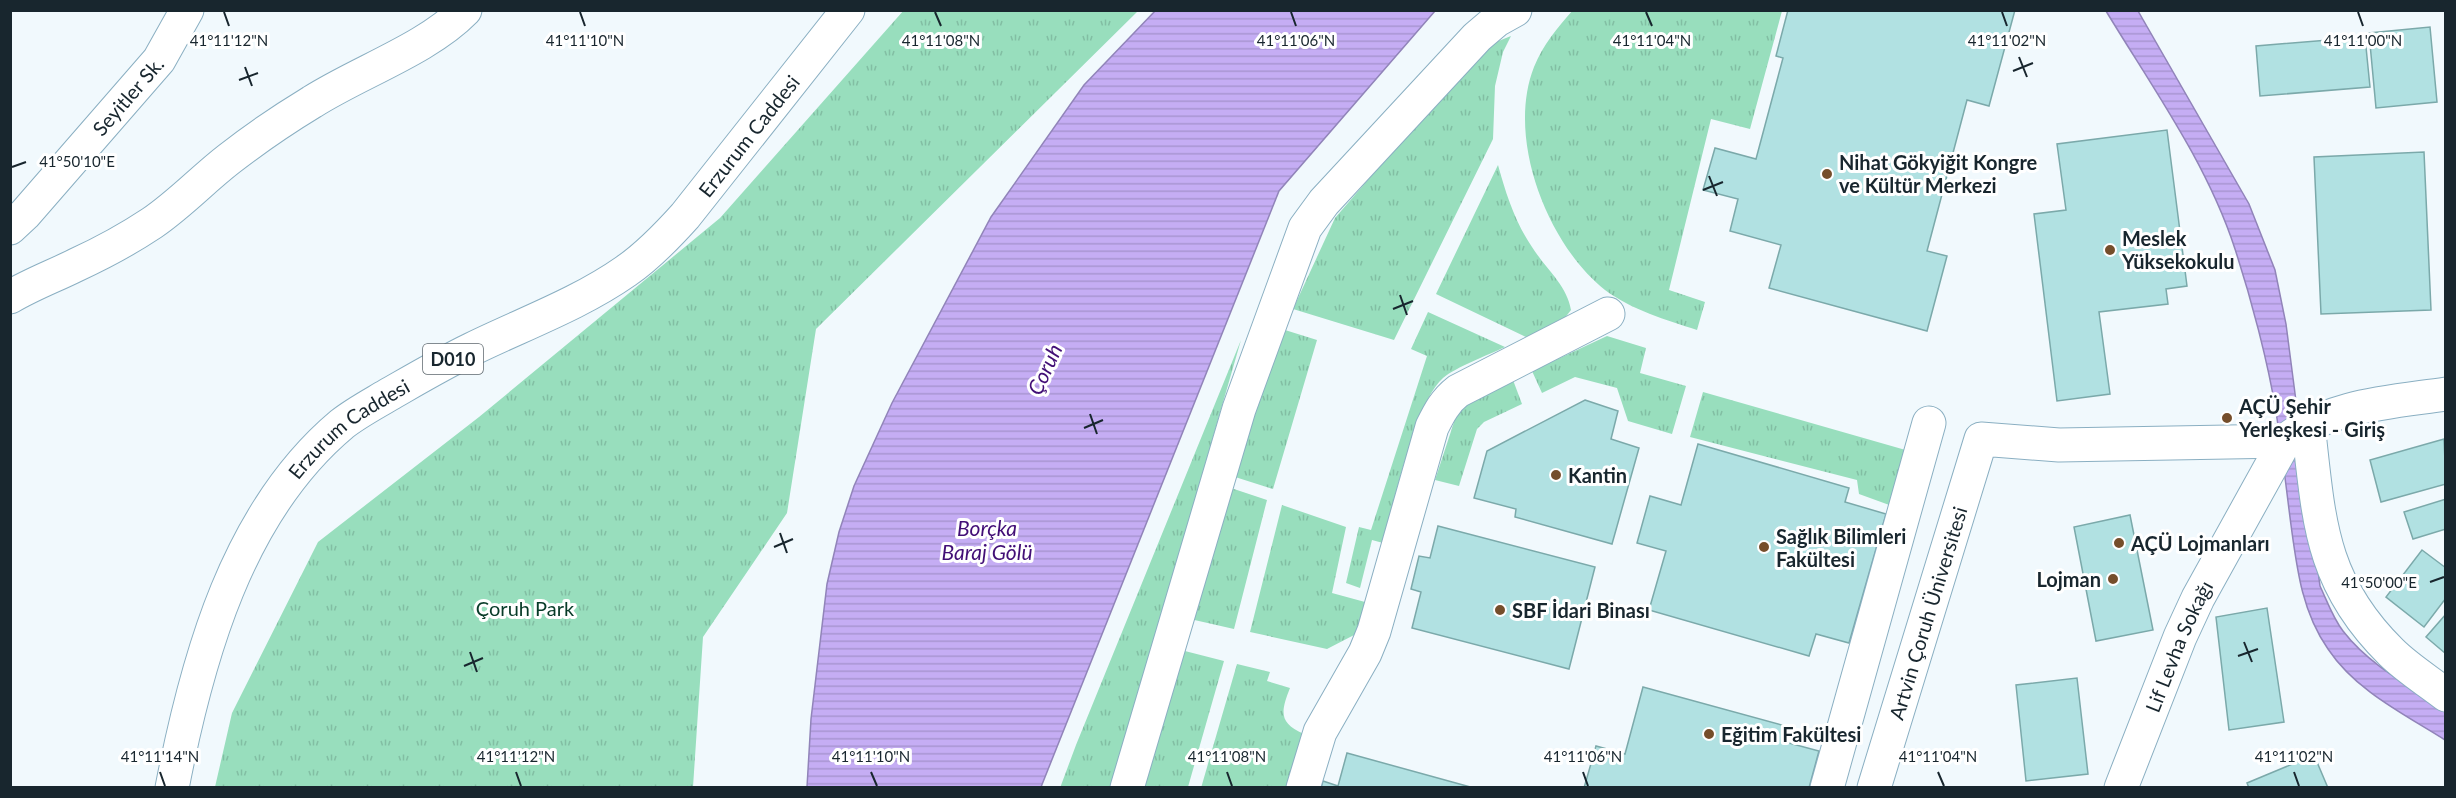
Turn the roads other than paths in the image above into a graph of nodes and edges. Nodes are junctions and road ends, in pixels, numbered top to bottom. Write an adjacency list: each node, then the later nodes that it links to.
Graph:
1 (187, 10): 5 (street, Seyitler Sk.)
2 (465, 10): 6 (street)
3 (848, 10): 12 (street, Erzurum Caddesi / D010)
4 (1515, 10): 13 (street)
5 (10, 228)
6 (10, 297)
7 (1608, 314): 14 (street)
8 (2445, 394): 10 (street)
9 (1929, 423): 15 (street)
10 (2296, 433): 11 (street); 16 (street, Artvin Çoruh Üniversitesi); 17 (street, Lif Levha Sokağı)
11 (2445, 695)
12 (172, 788)
13 (1127, 788)
14 (1303, 788)
15 (1827, 788)
16 (1874, 788)
17 (2121, 788)

